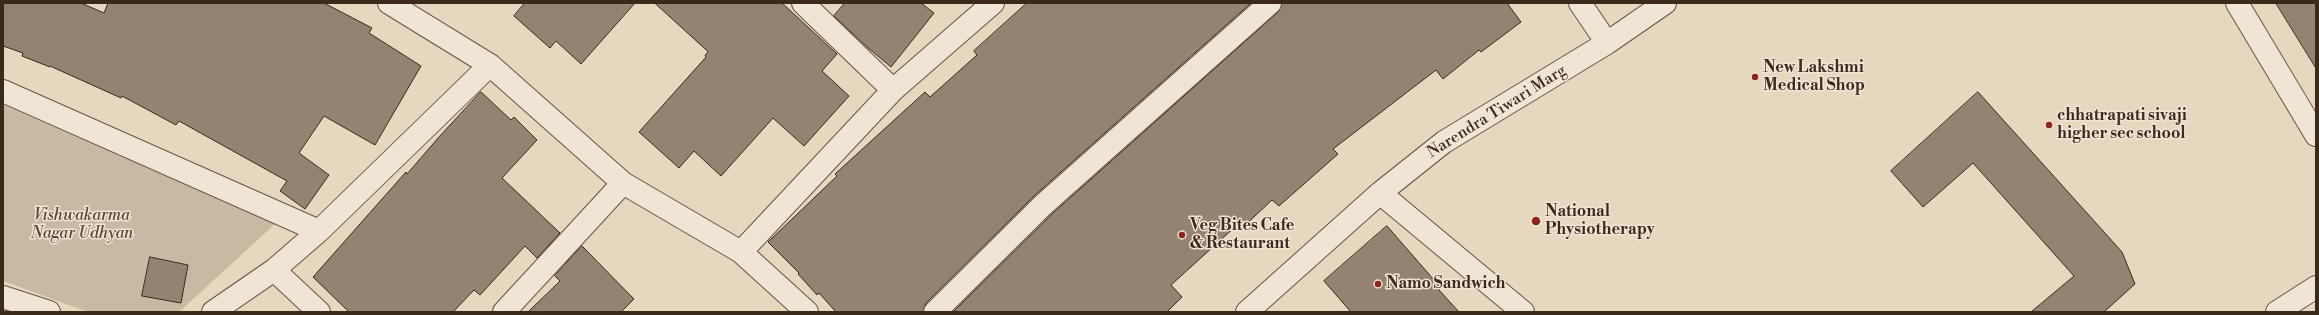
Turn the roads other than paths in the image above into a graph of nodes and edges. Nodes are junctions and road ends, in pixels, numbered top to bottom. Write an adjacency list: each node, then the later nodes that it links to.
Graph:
1 (389, 3): 9 (street)
2 (803, 3): 10 (street)
3 (993, 3): 10 (street)
4 (1270, 3): 25 (street)
5 (1580, 3): 8 (street)
6 (1665, 3): 8 (street, Narendra Tiwari Marg)
7 (2237, 3): 12 (street)
8 (1607, 43): 14 (street, Narendra Tiwari Marg)
9 (490, 65): 13 (street); 15 (street)
10 (893, 90): 16 (street)
11 (3, 91): 15 (street)
12 (2316, 135)
13 (623, 183): 16 (street); 23 (street)
14 (1380, 193): 26 (street, Narendra Tiwari Marg); 27 (street)
15 (318, 231): 17 (street)
16 (741, 252): 24 (street)
17 (274, 270): 21 (street); 22 (street)
18 (2316, 287): 28 (street)
19 (3, 297): 20 (street)
20 (49, 312)
21 (213, 312)
22 (319, 312)
23 (504, 312)
24 (807, 312)
25 (935, 312)
26 (1248, 312)
27 (1523, 312)
28 (2277, 312)

